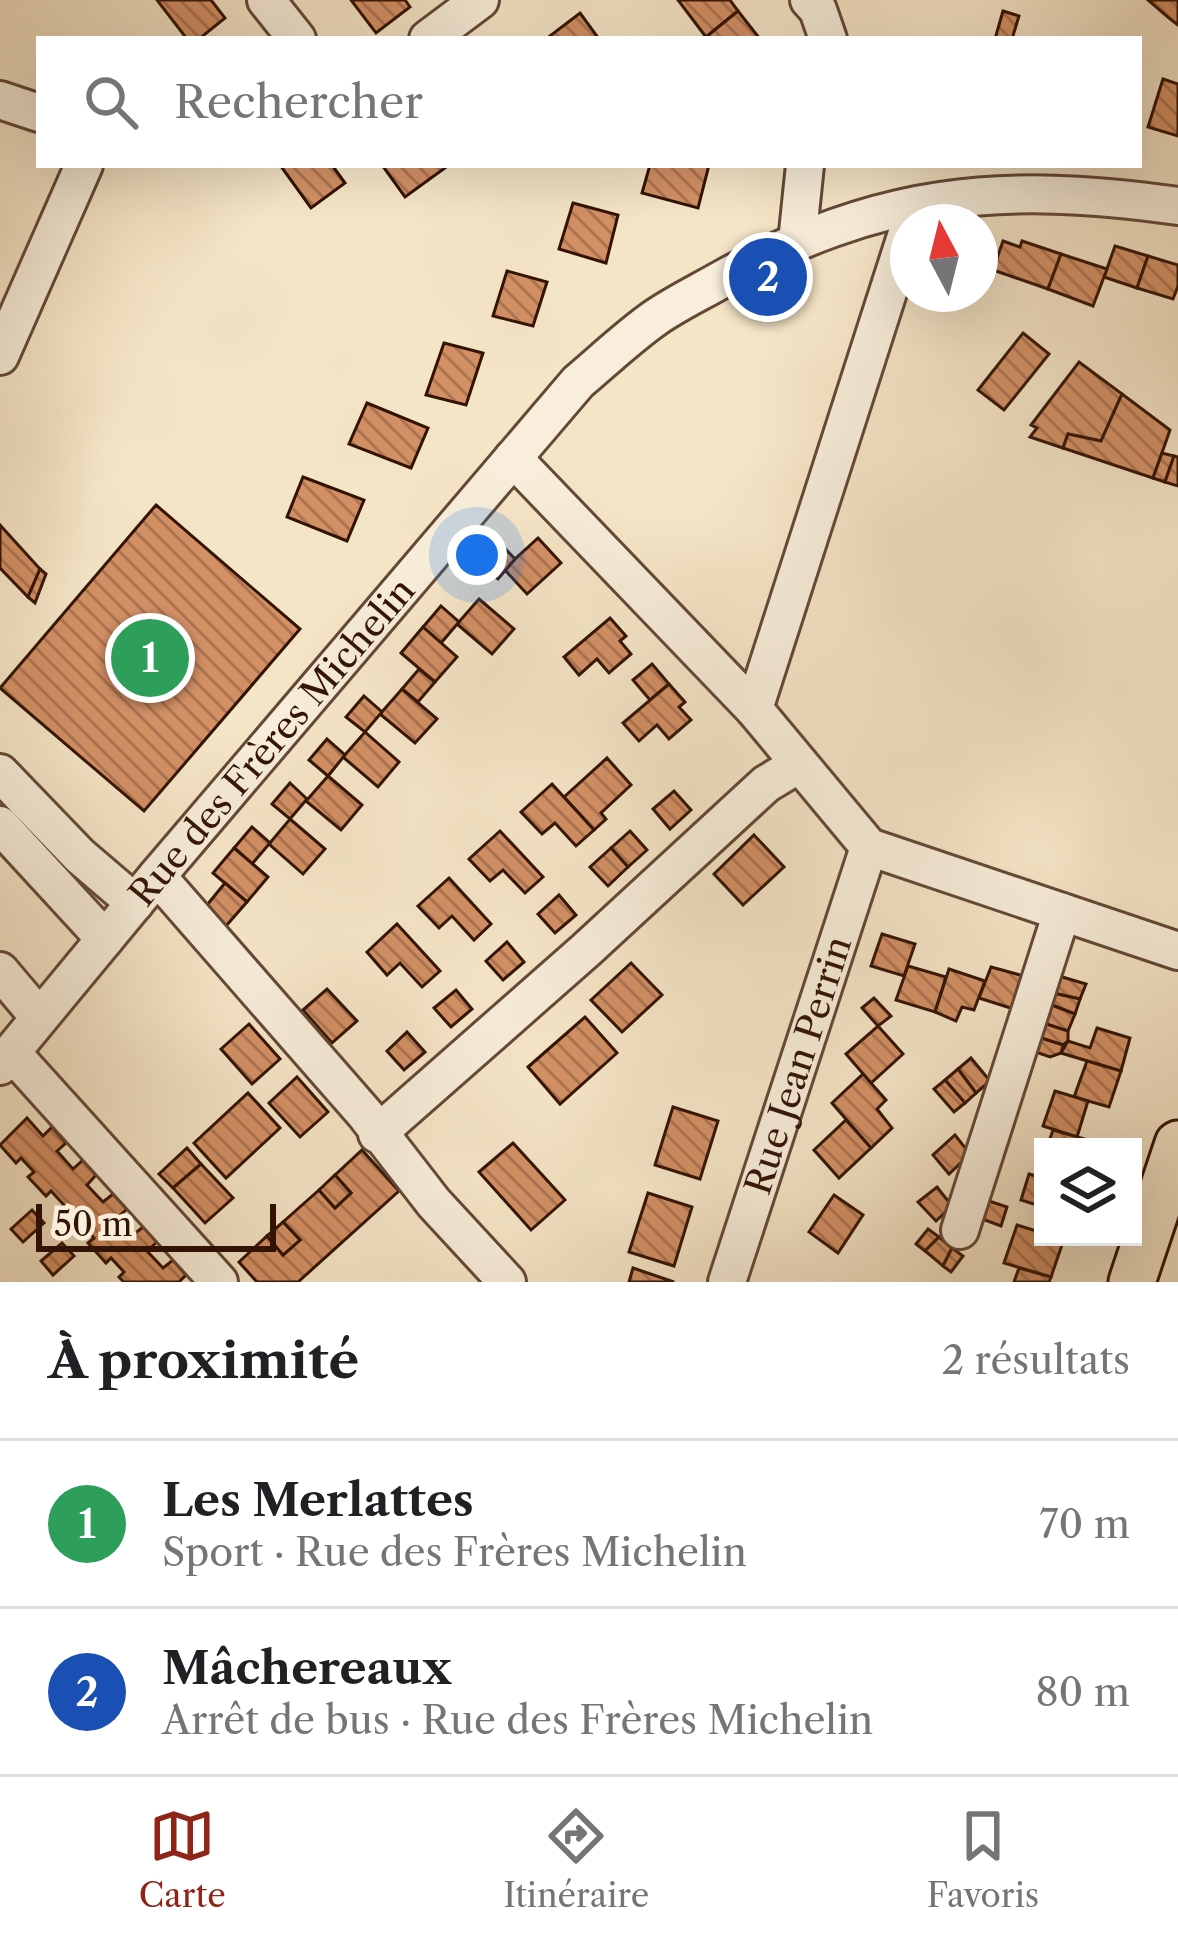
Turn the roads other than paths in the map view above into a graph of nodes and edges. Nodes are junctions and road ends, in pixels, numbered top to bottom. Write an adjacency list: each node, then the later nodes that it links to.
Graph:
1 (266, 0): 4 (street)
2 (480, 0): 5 (street)
3 (809, 0): 6 (street)
4 (295, 36)
5 (432, 36)
6 (827, 36)
7 (0, 100): 8 (street)
8 (36, 112)
9 (83, 168): 16 (street)
10 (805, 168): 14 (street)
11 (998, 204): 12 (street, Rue des Frères Michelin)
12 (1178, 206)
13 (890, 217): 14 (street, Rue des Frères Michelin)
14 (797, 242): 17 (street, Rue des Frères Michelin)
15 (890, 287): 18 (street)
16 (0, 356)
17 (513, 458): 18 (street); 23 (street, Rue des Frères Michelin)
18 (754, 710): 19 (street)
19 (799, 764): 22 (street); 30 (street)
20 (0, 773): 23 (street)
21 (0, 825): 25 (street)
22 (869, 847): 24 (street); 36 (street, Rue Jean Perrin)
23 (146, 889): 25 (street, Rue des Frères Michelin); 30 (street)
24 (1062, 912): 26 (street); 33 (street)
25 (105, 939): 28 (street, Rue des Frères Michelin)
26 (1178, 951)
27 (0, 970): 28 (street)
28 (39, 1016): 29 (street, Rue des Frères Michelin)
29 (6, 1059): 34 (street)
30 (377, 1134): 35 (street)
31 (1178, 1144): 37 (main road)
32 (1178, 1225): 38 (main road)
33 (961, 1230)
34 (219, 1282)
35 (507, 1282)
36 (727, 1282)
37 (1132, 1282)
38 (1159, 1282)

